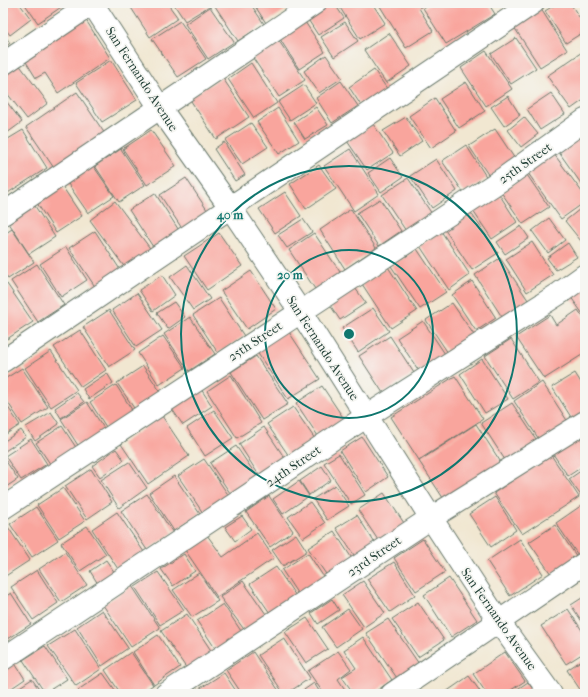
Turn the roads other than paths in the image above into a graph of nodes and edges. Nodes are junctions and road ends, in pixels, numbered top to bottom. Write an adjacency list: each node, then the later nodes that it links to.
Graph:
1 (92, 3): 4 (street); 5 (street, San Fernando Avenue)
2 (315, 3): 5 (street)
3 (533, 3): 7 (street)
4 (3, 64)
5 (160, 108): 7 (street, San Fernando Avenue); 8 (street)
6 (585, 120): 10 (street, 25th Street)
7 (230, 207): 10 (street, San Fernando Avenue); 11 (street)
8 (3, 214)
9 (585, 275): 12 (street, 24th Street)
10 (300, 311): 12 (street, San Fernando Avenue); 14 (street, 25th Street)
11 (3, 361)
12 (367, 416): 15 (street, San Fernando Avenue); 18 (street, 24th Street)
13 (585, 422): 15 (street, 23rd Street)
14 (3, 508)
15 (431, 518): 17 (street, San Fernando Avenue); 19 (street, 23rd Street)
16 (585, 563): 17 (street)
17 (499, 622): 20 (street); 21 (street, San Fernando Avenue)
18 (3, 659)
19 (166, 694)
20 (392, 694)
21 (551, 694)

